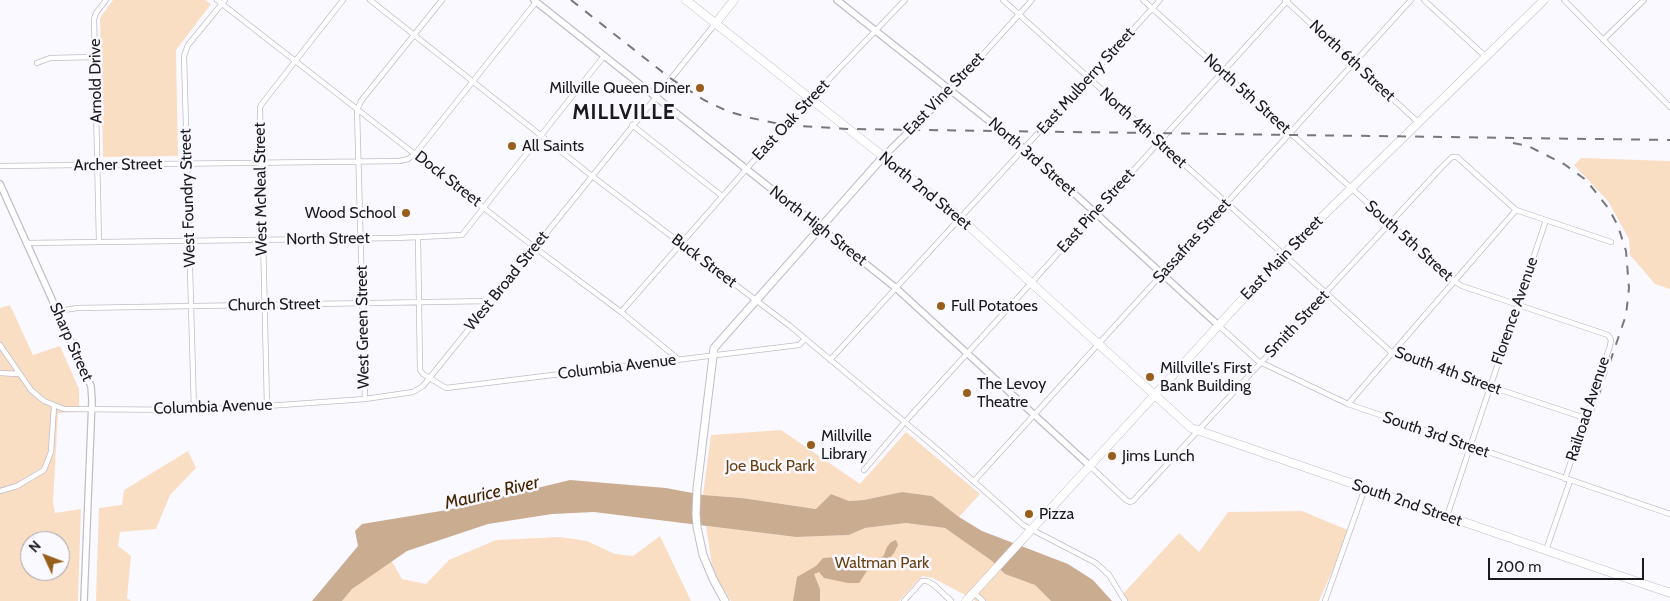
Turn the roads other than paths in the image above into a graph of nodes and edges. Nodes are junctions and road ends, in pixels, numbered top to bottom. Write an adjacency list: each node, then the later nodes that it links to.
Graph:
1 (106, 0): 29 (street, Arnold Drive)
2 (217, 0): 21 (street, Dock Street)
3 (343, 0): 31 (street, West McNeal Street)
4 (370, 0): 26 (street, Buck Street)
5 (442, 0): 26 (street)
6 (686, 0): 24 (main road, North 2nd Street)
7 (734, 0): 24 (main road)
8 (837, 0): 25 (street, North 3rd Street)
9 (905, 0): 25 (street, East Oak Street)
10 (1003, 0): 23 (street, North 4th Street)
11 (1032, 0): 23 (street, East Vine Street)
12 (1143, 0): 22 (street, North 5th Street)
13 (1160, 0): 22 (street, East Mulberry Street)
14 (1286, 0): 33 (street, North 6th Street); 34 (street, East Pine Street)
15 (1411, 0): 33 (street, Sassafras Street)
16 (1424, 0): 30 (street)
17 (1544, 0): 30 (main road, East Main Street)
18 (1564, 0): 27 (street)
19 (1644, 0): 27 (street)
20 (535, 1): 28 (street, North High Street); 36 (street)
21 (224, 2): 31 (street, Dock Street); 52 (street, West Foundry Street)
22 (1152, 8): 34 (street, North 5th Street); 35 (street, East Mulberry Street)
23 (1019, 14): 35 (street, North 4th Street); 37 (street, East Vine Street)
24 (715, 24): 38 (street, West Broad Street); 39 (main road, North 2nd Street)
25 (877, 31): 37 (street, North 3rd Street); 39 (street, East Oak Street)
26 (414, 35): 36 (street, Buck Street); 41 (street)
27 (1603, 40): 40 (street)
28 (604, 56): 38 (street, North High Street); 45 (street)
29 (95, 57): 32 (street); 53 (street, Arnold Drive)
30 (1486, 57): 42 (main road, East Main Street)
31 (295, 62): 41 (street, Dock Street); 51 (street, West McNeal Street)
32 (37, 63)
33 (1354, 63): 42 (street, North 6th Street); 44 (street, Sassafras Street)
34 (1223, 72): 44 (street, North 5th Street); 46 (street, East Pine Street)
35 (1088, 78): 46 (street, North 4th Street); 47 (street, East Mulberry Street)
36 (472, 81): 45 (street, Buck Street); 48 (street)
37 (950, 90): 47 (street, North 3rd Street); 49 (street, East Vine Street)
38 (655, 97): 43 (street, West Broad Street); 55 (street, North High Street)
39 (810, 98): 49 (main road, North 2nd Street); 55 (street, East Oak Street)
40 (1670, 107)
41 (357, 110): 48 (street, Dock Street); 50 (street, West Green Street)
42 (1419, 123): 58 (main road, East Main Street)
43 (632, 125): 56 (street, West Broad Street); 59 (street)
44 (1290, 133): 58 (street, North 5th Street); 60 (street, Sassafras Street)
45 (541, 135): 56 (street, Buck Street); 61 (street)
46 (1159, 143): 60 (street, North 4th Street); 63 (street, East Pine Street)
47 (1024, 148): 63 (street, North 3rd Street); 64 (street, East Mulberry Street)
48 (415, 154): 50 (street, Archer Street); 61 (street, Dock Street)
49 (883, 157): 64 (main road, North 2nd Street); 67 (main road, East Vine Street)
50 (360, 161): 51 (street, Archer Street); 69 (street, West Green Street)
51 (261, 162): 52 (street, Archer Street); 70 (street, West McNeal Street)
52 (187, 164): 53 (street, Archer Street); 71 (street, West Foundry Street)
53 (98, 165): 54 (street, Archer Street); 72 (street, Arnold Drive)
54 (0, 166)
55 (747, 169): 59 (street, East Oak Street); 67 (street, North High Street)
56 (592, 176): 75 (street, Buck Street); 76 (street, West Broad Street)
57 (0, 184): 74 (street, Sharp Street)
58 (1351, 189): 66 (street, South 5th Street); 77 (main road, East Main Street)
59 (722, 196): 75 (street, East Oak Street)
60 (1226, 203): 77 (street, North 4th Street); 78 (street, Sassafras Street)
61 (484, 207): 68 (street, North Street); 76 (street, Dock Street)
62 (1516, 210): 65 (street); 66 (street, Smith Street); 79 (street)
63 (1095, 212): 78 (street, North 3rd Street); 80 (street, East Pine Street)
64 (960, 217): 80 (main road, North 2nd Street); 81 (street, East Mulberry Street)
65 (1546, 220): 73 (street); 87 (street, Florence Avenue)
66 (1389, 223): 79 (street, South 5th Street); 82 (street, Smith Street)
67 (821, 228): 81 (street, North High Street); 84 (main road, East Vine Street)
68 (418, 237): 69 (street, North Street); 85 (street)
69 (361, 239): 70 (street, North Street); 86 (street, West Green Street)
70 (262, 240): 71 (street, North Street); 88 (street, West McNeal Street)
71 (190, 241): 72 (street, North Street); 89 (street, West Foundry Street)
72 (99, 242): 74 (street, North Street)
73 (1611, 242)
74 (27, 243): 90 (street, Sharp Street)
75 (680, 243): 84 (street, Buck Street); 91 (street, East Oak Street)
76 (534, 247): 83 (street, West Broad Street); 91 (street, Dock Street)
77 (1283, 255): 82 (street, South 4th Street); 92 (main road, East Main Street)
78 (1162, 274): 92 (street, North 3rd Street); 95 (street, Sassafras Street)
79 (1454, 281): 87 (street, South 5th Street); 98 (street)
80 (1031, 283): 95 (main road, North 2nd Street); 97 (street, East Pine Street)
81 (896, 288): 97 (street, North High Street); 101 (street, East Mulberry Street)
82 (1325, 293): 98 (street, South 4th Street); 102 (street, Smith Street)
83 (490, 301): 85 (street, Church Street); 105 (street, West Broad Street)
84 (756, 301): 93 (street, Buck Street); 99 (main road, East Vine Street)
85 (419, 302): 86 (street, Church Street); 105 (street)
86 (362, 303): 88 (street, Church Street); 109 (street, West Green Street)
87 (1518, 304): 94 (street, South 5th Street); 107 (street, Florence Avenue)
88 (264, 305): 89 (street, Church Street); 112 (street, West McNeal Street)
89 (192, 306): 90 (street, Church Street); 114 (street, West Foundry Street)
90 (58, 312): 113 (street, Sharp Street)
91 (621, 312): 100 (street, Dock Street)
92 (1218, 325): 102 (street, South 3rd Street); 108 (main road, East Main Street)
93 (805, 339): 99 (street, Columbia Avenue); 101 (street, Buck Street)
94 (1610, 340): 116 (street, Railroad Avenue)
95 (1098, 344): 108 (main road, North 2nd Street); 115 (street, Sassafras Street)
96 (0, 345): 104 (street)
97 (967, 353): 115 (street, North High Street); 117 (street, East Pine Street)
98 (1392, 353): 107 (street, South 4th Street); 110 (street)
99 (712, 355): 100 (street, Columbia Avenue); 133 (main road)
100 (678, 359): 105 (street, Columbia Avenue)
101 (830, 360): 117 (street, Buck Street)
102 (1261, 362): 110 (street, South 3rd Street); 118 (street, Smith Street)
103 (0, 373): 104 (street)
104 (19, 374): 111 (street)
105 (429, 377): 106 (street, West Broad Street)
106 (423, 386): 109 (street, Columbia Avenue)
107 (1490, 386): 116 (street, South 4th Street); 119 (street, Florence Avenue)
108 (1154, 395): 118 (main road, South 2nd Street); 120 (main road, East Main Street)
109 (365, 399): 112 (street, Columbia Avenue)
110 (1348, 404): 119 (street, South 3rd Street)
111 (54, 406): 113 (street, Columbia Avenue); 125 (street)
112 (267, 406): 114 (street, Columbia Avenue)
113 (92, 409): 114 (street, Columbia Avenue); 132 (street, Sharp Street)
114 (194, 410)
115 (1034, 415): 120 (street, North High Street); 123 (street, Sassafras Street)
116 (1585, 418): 122 (street, Railroad Avenue)
117 (904, 423): 121 (street, East Pine Street); 123 (street, Buck Street)
118 (1198, 431): 120 (street, Smith Street); 124 (main road, South 2nd Street)
119 (1470, 446): 122 (street, South 3rd Street); 127 (street, Florence Avenue)
120 (1090, 466): 128 (main road, East Main Street)
121 (864, 470)
122 (1568, 480): 126 (street, South 3rd Street); 129 (street, Railroad Avenue)
123 (974, 481): 128 (street, Buck Street)
124 (1366, 488): 127 (main road, South 2nd Street); 139 (street)
125 (0, 492)
126 (1670, 514)
127 (1446, 516): 129 (main road, South 2nd Street)
128 (1032, 529): 130 (main road, East Main Street); 138 (street, Buck Street)
129 (1546, 550): 131 (main road, South 2nd Street)
130 (974, 593): 136 (main road, East Main Street); 137 (street)
131 (1670, 593)
132 (84, 601)
133 (725, 601)
134 (904, 601): 135 (street)
135 (951, 601)
136 (966, 601)
137 (983, 601)
138 (1125, 601)
139 (1324, 601)

